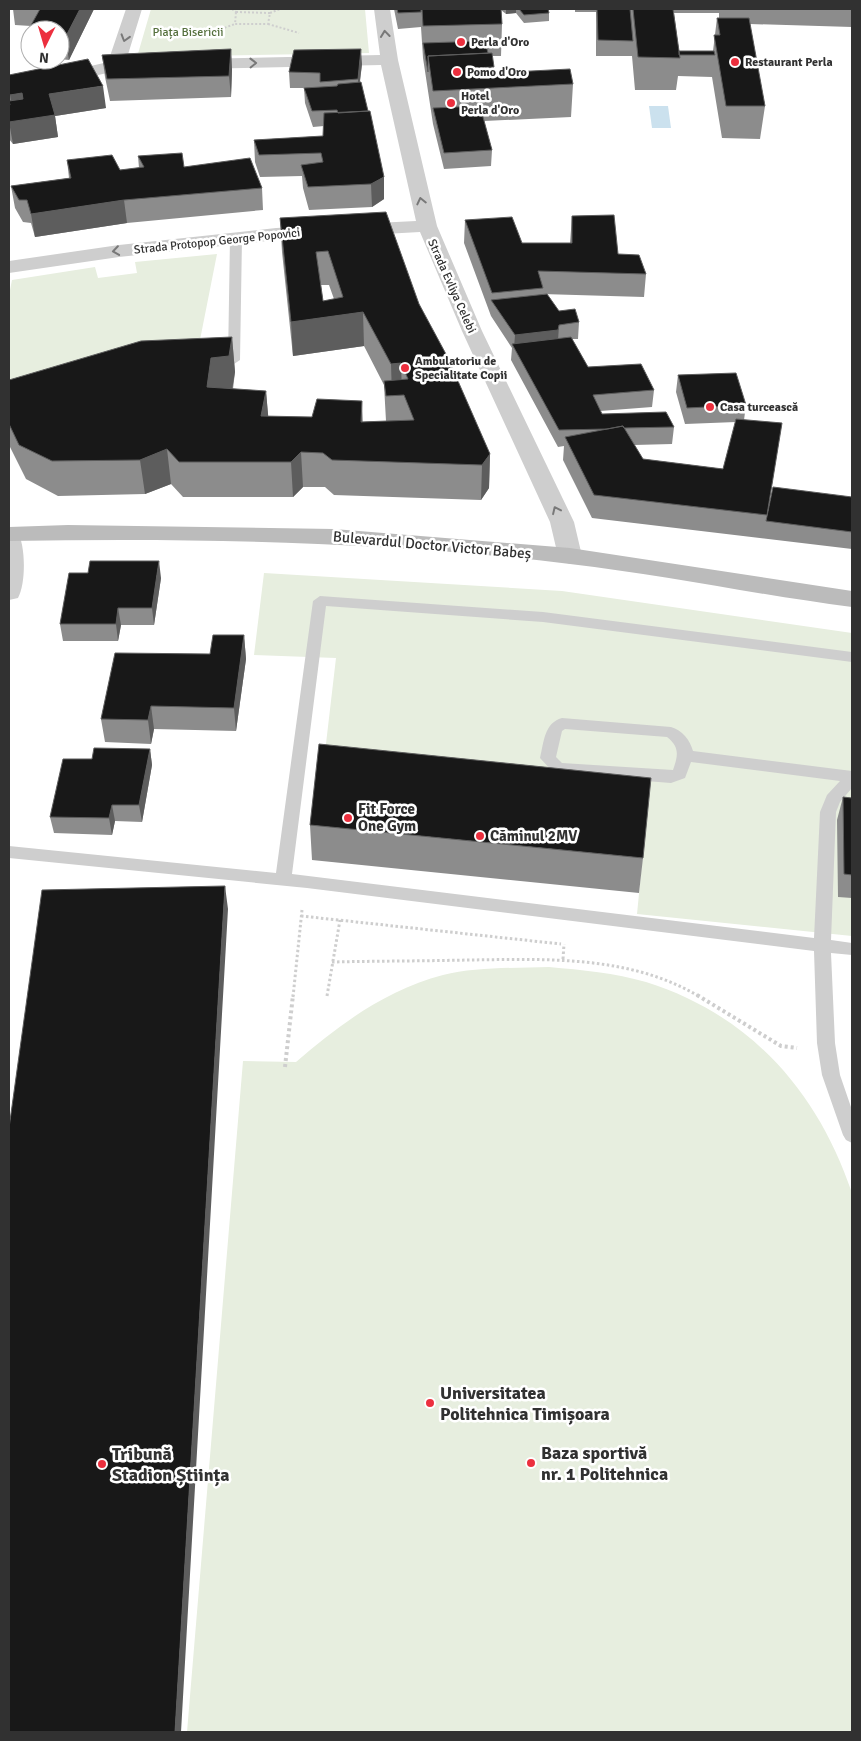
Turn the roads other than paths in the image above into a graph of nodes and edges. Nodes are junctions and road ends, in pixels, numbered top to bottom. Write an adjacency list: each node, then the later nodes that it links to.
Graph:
1 (134, 9): 6 (street, one-way to 6)
2 (382, 9): 3 (street, one-way to 2)
3 (389, 60): 5 (street, one-way to 3); 8 (street, Strada Evliya Celebi, one-way to 3)
4 (155, 65): 6 (street)
5 (175, 65)
6 (116, 66): 7 (street)
7 (9, 90)
8 (426, 226): 9 (street, Strada Protopop George Popovici); 13 (street, Strada Evliya Celebi, one-way to 8)
9 (236, 238): 10 (street, Strada Protopop George Popovici, one-way to 10); 11 (lane)
10 (9, 267)
11 (234, 360)
12 (9, 535): 13 (street, Bulevardul Doctor Victor Babeș); 14 (street)
13 (570, 556): 15 (street, Bulevardul Doctor Victor Babeș)
14 (9, 592)
15 (852, 599)
16 (852, 657): 20 (lane)
17 (685, 756): 17 (lane); 18 (lane)
18 (852, 778): 21 (lane)
19 (9, 852): 20 (lane)
20 (283, 879): 21 (lane)
21 (822, 946): 22 (lane); 23 (lane)
22 (852, 949)
23 (852, 1135)

